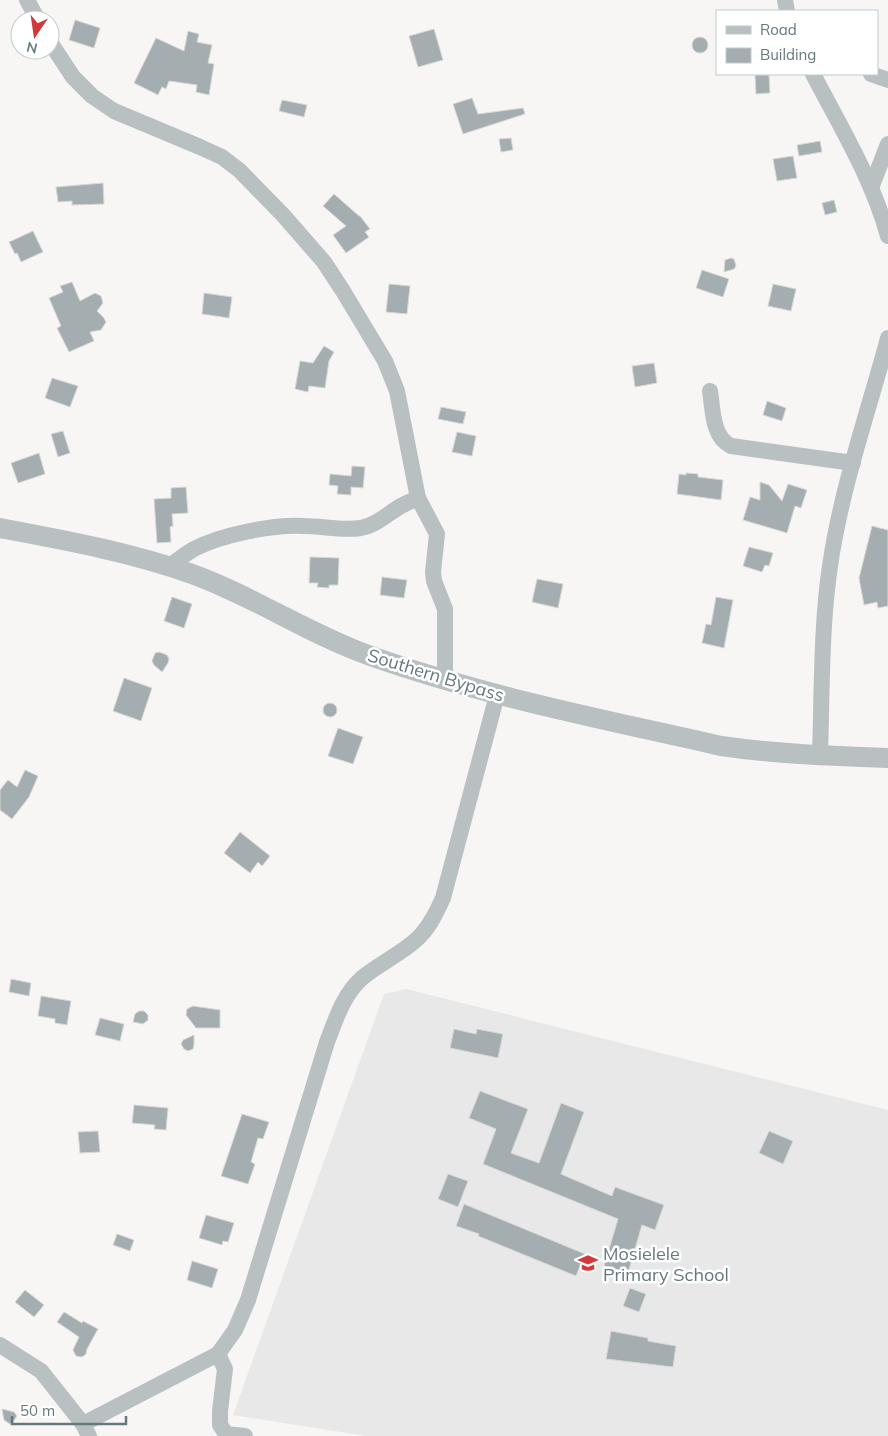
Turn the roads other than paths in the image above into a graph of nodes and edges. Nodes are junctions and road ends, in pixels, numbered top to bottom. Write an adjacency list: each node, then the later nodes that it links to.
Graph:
1 (60, 57): 11 (street)
2 (814, 75): 6 (street)
3 (874, 75): 4 (street)
4 (888, 80)
5 (888, 144): 6 (street)
6 (872, 188): 7 (street)
7 (888, 236)
8 (888, 338): 10 (street)
9 (710, 391): 10 (street)
10 (853, 464): 16 (street)
11 (418, 498): 13 (street); 14 (street)
12 (0, 528): 13 (street, Southern Bypass)
13 (168, 567): 14 (street, Southern Bypass)
14 (446, 679): 15 (street, Southern Bypass)
15 (498, 695): 16 (street, Southern Bypass); 19 (street)
16 (820, 755): 17 (street, Southern Bypass)
17 (888, 758)
18 (0, 1345): 20 (street)
19 (218, 1354): 20 (street); 21 (street)
20 (86, 1430)
21 (226, 1435): 22 (street)
22 (245, 1436)

